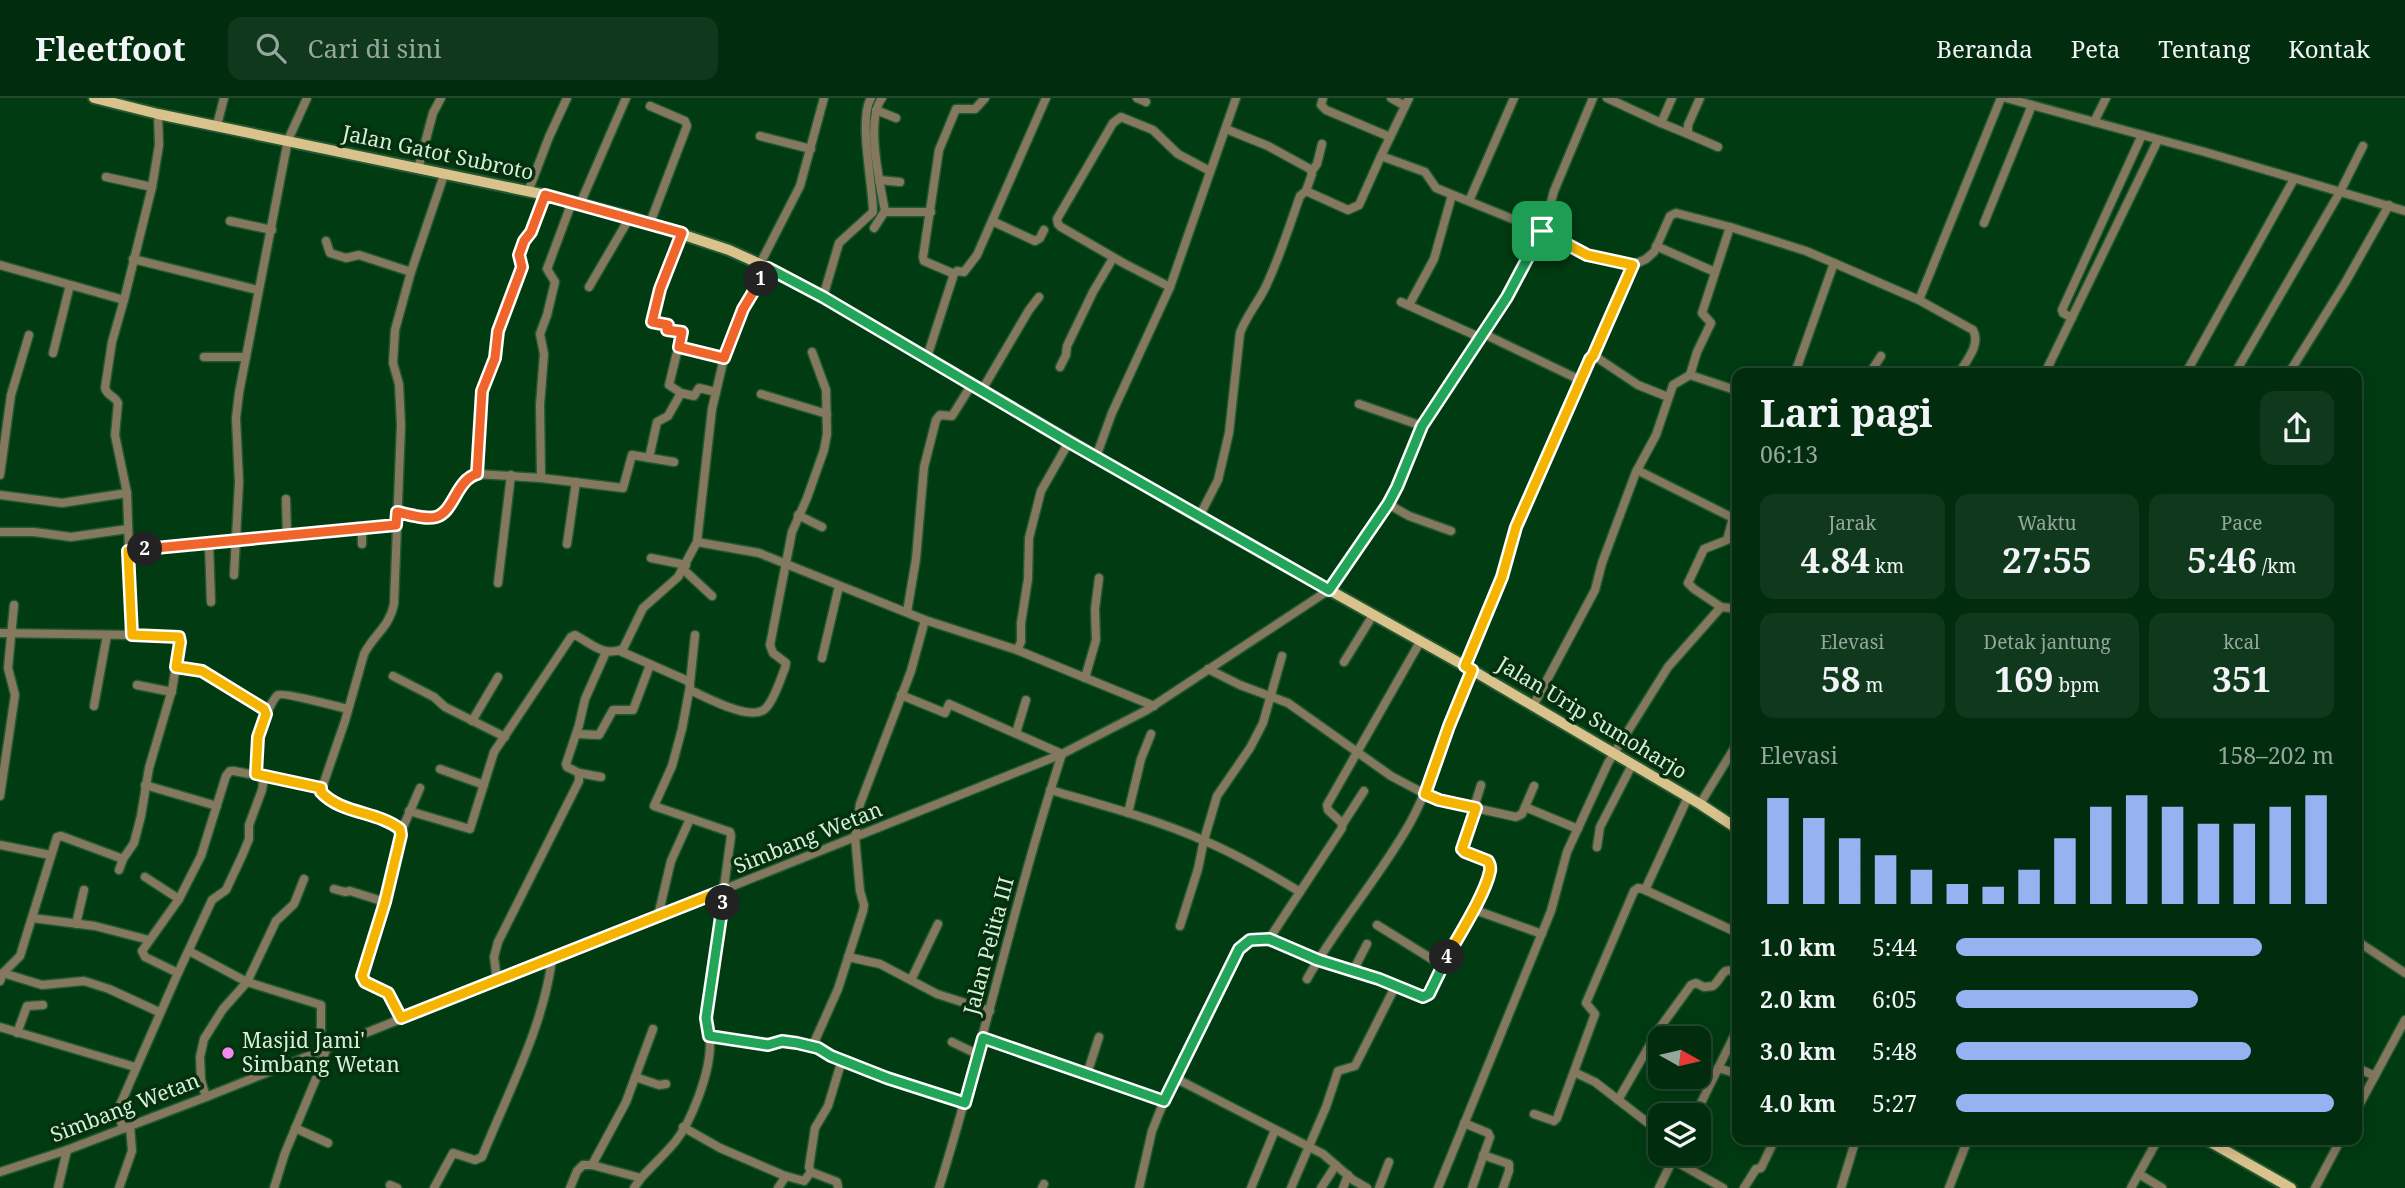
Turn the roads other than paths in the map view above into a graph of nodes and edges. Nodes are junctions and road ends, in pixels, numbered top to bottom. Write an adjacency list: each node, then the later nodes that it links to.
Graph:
1 (94, 98): 21 (main road, Jalan Gatot Subroto)
2 (224, 98): 32 (street)
3 (307, 98): 38 (street)
4 (441, 98): 45 (street)
5 (567, 98): 56 (street)
6 (626, 98): 62 (street)
7 (824, 98): 43 (street)
8 (985, 98): 66 (street)
9 (1046, 98): 68 (street)
10 (1137, 98): 24 (street)
11 (1236, 98): 33 (street)
12 (1312, 98): 22 (street)
13 (1391, 98): 25 (street)
14 (1514, 98): 61 (street)
15 (1593, 98): 76 (street)
16 (1607, 98): 31 (street)
17 (1672, 98): 31 (street)
18 (1700, 98): 34 (street)
19 (2006, 98): 26 (street); 95 (street)
20 (2106, 98): 30 (street)
21 (113, 100): 28 (main road, Jalan Gatot Subroto)
22 (1322, 100): 37 (street)
23 (875, 102): 29 (street); 51 (street)
24 (1146, 102)
25 (1407, 102): 37 (street)
26 (2032, 105): 30 (street); 71 (street)
27 (650, 106): 70 (street)
28 (158, 114): 32 (main road, Jalan Gatot Subroto); 54 (street)
29 (896, 118)
30 (2094, 122): 35 (street)
31 (1661, 123): 34 (street)
32 (217, 125): 38 (main road, Jalan Gatot Subroto)
33 (1226, 129): 46 (street); 47 (street)
34 (1688, 134): 42 (street)
35 (2142, 135): 39 (street); 53 (street)
36 (760, 136): 43 (street)
37 (1390, 137): 44 (street)
38 (288, 140): 45 (main road, Jalan Gatot Subroto); 74 (street)
39 (2158, 140): 50 (street); 57 (street)
40 (1322, 145): 47 (street)
41 (2364, 146): 58 (street)
42 (1718, 147)
43 (811, 149): 85 (street)
44 (1381, 156): 55 (street); 59 (street)
45 (418, 169): 48 (main road, Jalan Gatot Subroto)
46 (1210, 171): 80 (street); 91 (street)
47 (1312, 171): 55 (street)
48 (444, 174): 56 (main road, Jalan Gatot Subroto); 86 (street)
49 (106, 177): 54 (street)
50 (2294, 179): 58 (street); 114 (street)
51 (876, 182): 52 (street); 65 (street); 93 (street)
52 (900, 182)
53 (2120, 184): 57 (street); 97 (street)
54 (152, 187): 81 (street)
55 (1306, 191): 145 (street)
56 (528, 192): 60 (main road, Jalan Gatot Subroto)
57 (2134, 192): 97 (street)
58 (2340, 192): 63 (street); 115 (street)
59 (1452, 194): 61 (street); 99 (street)
60 (545, 195): 62 (main road, Jalan Gatot Subroto); 134 (street)
61 (1469, 201): 76 (street)
62 (576, 203): 67 (main road, Jalan Gatot Subroto); 137 (street)
63 (2389, 205): 64 (street); 116 (street)
64 (2405, 211)
65 (885, 212): 66 (street); 73 (street)
66 (931, 212): 88 (street)
67 (630, 217): 70 (main road, Jalan Gatot Subroto); 90 (street)
68 (992, 220): 75 (street); 88 (street)
69 (230, 221): 74 (street)
70 (650, 223): 77 (main road, Jalan Gatot Subroto)
71 (1984, 223)
72 (1730, 227): 79 (street); 82 (street); 87 (street)
73 (874, 228)
74 (272, 230): 92 (street)
75 (1044, 230)
76 (1542, 231): 84 (street); 99 (street)
77 (682, 233): 85 (main road, Jalan Gatot Subroto); 100 (street)
78 (326, 241): 86 (street)
79 (1656, 246): 84 (street); 87 (street)
80 (1113, 258): 91 (street); 109 (street)
81 (133, 259): 92 (street); 96 (street)
82 (1834, 263): 95 (street); 110 (street)
83 (0, 265): 89 (street)
84 (1633, 265): 103 (street)
85 (764, 266): 93 (main road, Jalan Urip Sumoharjo); 108 (street)
86 (411, 272): 143 (street)
87 (1715, 272): 117 (street)
88 (953, 275): 107 (street)
89 (70, 285): 96 (street); 102 (street)
90 (589, 287)
91 (1170, 288): 130 (street)
92 (258, 290): 106 (street)
93 (823, 297): 107 (main road, Jalan Urip Sumoharjo)
94 (1039, 297): 119 (street)
95 (1920, 298): 112 (street)
96 (124, 300): 139 (street)
97 (2072, 318): 113 (street)
98 (29, 335): 127 (street)
99 (1481, 335): 118 (street); 128 (street)
100 (679, 347): 108 (street); 122 (street)
101 (812, 352): 126 (street)
102 (53, 354)
103 (1593, 356): 118 (street); 124 (street)
104 (1881, 356): 111 (street)
105 (204, 357): 106 (street)
106 (246, 357): 155 (street)
107 (927, 357): 119 (main road, Jalan Urip Sumoharjo)
108 (724, 358): 121 (street)
109 (1060, 366)
110 (1798, 368)
111 (1873, 368)
112 (1962, 368)
113 (2047, 368)
114 (2189, 368)
115 (2238, 368)
116 (2292, 368)
117 (1690, 375): 120 (street); 124 (street)
118 (1580, 380): 191 (street)
119 (977, 387): 129 (main road, Jalan Urip Sumoharjo); 174 (street)
120 (1732, 389)
121 (716, 392): 122 (street); 156 (street)
122 (681, 393): 131 (street)
123 (761, 394): 126 (street)
124 (1668, 397): 133 (street)
125 (1359, 404): 128 (street)
126 (821, 412): 144 (street)
127 (4, 415): 135 (street)
128 (1422, 426): 142 (street)
129 (1069, 442): 130 (main road, Jalan Urip Sumoharjo); 183 (street)
130 (1096, 457): 145 (main road, Jalan Urip Sumoharjo)
131 (649, 458): 132 (street); 138 (street)
132 (674, 462)
133 (1637, 470): 146 (street); 204 (street)
134 (477, 474): 136 (street); 143 (street)
135 (0, 475)
136 (511, 475): 137 (street); 166 (street)
137 (541, 478): 138 (street)
138 (576, 482): 159 (street)
139 (127, 494): 140 (street); 151 (street)
140 (0, 495)
141 (286, 499): 154 (street)
142 (1388, 504): 152 (street); 168 (street)
143 (397, 512): 148 (street)
144 (799, 515): 150 (street); 162 (street)
145 (1199, 517): 168 (main road, Jalan Urip Sumoharjo)
146 (1732, 518)
147 (1732, 522): 172 (street)
148 (396, 525): 149 (street); 205 (street)
149 (362, 527): 154 (street); 158 (street)
150 (822, 527)
151 (128, 529): 153 (street); 160 (street)
152 (1451, 531)
153 (0, 532)
154 (287, 535): 155 (street)
155 (234, 541): 157 (street); 164 (street)
156 (697, 542): 162 (street); 163 (street)
157 (209, 544): 160 (street); 170 (street)
158 (362, 544)
159 (567, 544)
160 (128, 551): 180 (street)
161 (651, 558): 163 (street)
162 (784, 563): 167 (street); 197 (street)
163 (685, 567): 169 (street); 184 (street)
164 (234, 575)
165 (1099, 578): 195 (street)
166 (498, 583)
167 (839, 586): 174 (street); 187 (street)
168 (1329, 590): 175 (main road, Jalan Urip Sumoharjo); 192 (street, Simbang Wetan)
169 (712, 596)
170 (211, 602)
171 (14, 605): 178 (street)
172 (1721, 607): 173 (street); 214 (street)
173 (1732, 608)
174 (907, 612): 176 (street)
175 (1373, 615): 182 (main road, Jalan Urip Sumoharjo); 188 (street)
176 (925, 620): 183 (street); 199 (street)
177 (0, 633): 178 (street)
178 (10, 634): 179 (street); 230 (street)
179 (107, 635): 180 (street); 202 (street)
180 (132, 635): 190 (street)
181 (695, 635): 197 (street)
182 (1420, 642): 191 (main road, Jalan Urip Sumoharjo); 212 (street)
183 (1017, 650): 195 (street)
184 (620, 651): 185 (street); 189 (street)
185 (606, 652): 209 (street); 211 (street)
186 (1282, 656): 200 (street)
187 (822, 658)
188 (1344, 662)
189 (649, 665): 197 (street); 209 (street)
190 (176, 667): 198 (street); 206 (street)
191 (1469, 668): 204 (main road, Jalan Urip Sumoharjo); 229 (street)
192 (1208, 669): 200 (street); 203 (street, Simbang Wetan)
193 (393, 676): 207 (street)
194 (498, 677): 207 (street)
195 (1085, 678): 203 (street)
196 (136, 685): 198 (street)
197 (690, 687): 238 (street)
198 (172, 692): 221 (street)
199 (901, 695): 208 (street); 243 (street)
200 (1270, 696): 212 (street); 244 (street)
201 (1026, 700): 208 (street)
202 (93, 706)
203 (1154, 706): 215 (street, Simbang Wetan)
204 (1533, 706): 214 (main road, Jalan Urip Sumoharjo)
205 (348, 709): 206 (street); 225 (street)
206 (266, 714): 219 (street)
207 (472, 721): 211 (street)
208 (1016, 733): 215 (street)
209 (577, 734): 218 (street)
210 (1151, 734): 237 (street)
211 (505, 737): 222 (street)
212 (1356, 752): 229 (street); 239 (street)
213 (1732, 752): 232 (street)
214 (1614, 753): 216 (main road, Jalan Urip Sumoharjo); 241 (street)
215 (1062, 754): 227 (street, Jalan Pelita III); 243 (street, Simbang Wetan)
216 (1632, 765): 231 (main road, Jalan Urip Sumoharjo); 246 (street)
217 (440, 769): 222 (street)
218 (579, 772): 220 (street); 283 (street)
219 (260, 775): 225 (street); 233 (street); 272 (street)
220 (601, 777)
221 (145, 785): 233 (street); 248 (street)
222 (484, 785): 236 (street)
223 (1481, 785): 235 (street)
224 (1534, 786): 234 (street)
225 (321, 788): 242 (street)
226 (420, 788): 236 (street)
227 (1050, 790): 237 (street); 288 (street, Jalan Pelita III)
228 (1364, 791): 239 (street)
229 (1425, 794): 235 (street); 275 (street)
230 (0, 796)
231 (1688, 797): 232 (main road, Jalan Urip Sumoharjo); 255 (street)
232 (1700, 804): 240 (main road, Jalan Urip Sumoharjo)
233 (218, 806): 257 (street)
234 (1525, 807): 235 (street); 241 (street)
235 (1476, 808): 259 (street)
236 (410, 811): 242 (street)
237 (1128, 813): 244 (street)
238 (690, 819): 254 (street); 260 (street)
239 (1342, 825): 256 (street)
240 (1732, 825)
241 (1578, 829): 267 (street)
242 (401, 832): 258 (street)
243 (855, 837): 254 (street, Simbang Wetan); 273 (street)
244 (1203, 840): 256 (street); 265 (street)
245 (0, 845): 247 (street)
246 (1597, 847)
247 (50, 855): 248 (street); 261 (street)
248 (123, 859): 249 (street)
249 (119, 870)
250 (145, 877): 257 (street)
251 (304, 879): 285 (street)
252 (84, 890): 262 (street)
253 (334, 890): 258 (street)
254 (724, 890): 260 (street, Simbang Wetan); 295 (street)
255 (1645, 890): 266 (street); 307 (street)
256 (1300, 892): 268 (street)
257 (179, 899): 269 (street)
258 (385, 902): 290 (street)
259 (1474, 907): 267 (street); 276 (street)
260 (658, 916): 274 (street, Simbang Wetan)
261 (32, 918): 262 (street); 281 (street)
262 (76, 923): 269 (street)
263 (939, 924): 284 (street)
264 (1377, 925): 276 (street)
265 (1180, 926)
266 (1732, 930)
267 (1542, 934): 322 (street)
268 (1269, 939): 275 (street); 312 (street)
269 (149, 940): 279 (street)
270 (1367, 944): 278 (street)
271 (2362, 945): 280 (street)
272 (189, 951): 279 (street); 285 (street)
273 (848, 957): 284 (street); 300 (street)
274 (552, 959): 283 (street, Simbang Wetan); 351 (street)
275 (1318, 960): 278 (street); 282 (street)
276 (1443, 966): 286 (street)
277 (1732, 970): 315 (street)
278 (1353, 971): 286 (street)
279 (178, 973): 289 (street)
280 (2405, 973)
281 (2, 977): 289 (street)
282 (1307, 979)
283 (497, 980): 290 (street, Simbang Wetan)
284 (911, 980): 288 (street)
285 (247, 982): 301 (street); 314 (street)
286 (1396, 985): 334 (street)
287 (43, 1005): 294 (street)
288 (990, 1011): 297 (street, Jalan Pelita III)
289 (159, 1013): 304 (street)
290 (401, 1018): 301 (street, Simbang Wetan)
291 (2405, 1020): 310 (street)
292 (0, 1027): 294 (street)
293 (653, 1028): 311 (street)
294 (17, 1033): 304 (street)
295 (709, 1036): 300 (street); 325 (street)
296 (1099, 1037): 309 (street)
297 (983, 1038): 302 (street, Jalan Pelita III); 309 (street)
298 (1732, 1040): 305 (street)
299 (952, 1042): 302 (street)
300 (812, 1047): 303 (street)
301 (323, 1050): 314 (street, Simbang Wetan); 324 (street)
302 (979, 1055): 318 (street, Jalan Pelita III)
303 (842, 1060): 318 (street); 343 (street)
304 (135, 1068): 323 (street)
305 (1718, 1068): 308 (street); 319 (street)
306 (2362, 1070): 310 (street)
307 (1574, 1072): 315 (street); 320 (street)
308 (1732, 1072)
309 (1087, 1074): 316 (street)
310 (2375, 1076): 317 (street)
311 (635, 1077): 313 (street); 338 (street)
312 (1175, 1078): 316 (street); 326 (street)
313 (666, 1084)
314 (206, 1097): 323 (street, Simbang Wetan)
315 (1618, 1100): 321 (street)
316 (1164, 1101): 357 (street)
317 (2362, 1101)
318 (965, 1103): 356 (street, Jalan Pelita III)
319 (1701, 1103)
320 (1534, 1114)
321 (1648, 1123)
322 (1464, 1124): 336 (street); 364 (street)
323 (127, 1127): 335 (street, Simbang Wetan); 349 (street)
324 (295, 1128): 327 (street); 350 (street)
325 (683, 1128): 346 (street); 347 (street)
326 (1275, 1130): 334 (street); 358 (street)
327 (328, 1143)
328 (1772, 1145): 369 (street)
329 (1854, 1145): 370 (street)
330 (1966, 1145): 371 (street)
331 (2155, 1145): 344 (street)
332 (2216, 1145): 374 (main road)
333 (2338, 1145): 375 (street)
334 (1309, 1147): 339 (street); 359 (street)
335 (67, 1150): 342 (street, Simbang Wetan); 348 (street)
336 (1483, 1155): 365 (street); 366 (street)
337 (1389, 1162): 363 (street)
338 (592, 1165): 347 (street); 352 (street)
339 (1336, 1165): 345 (street); 360 (street)
340 (1670, 1166): 367 (street)
341 (1689, 1166): 368 (street)
342 (0, 1172)
343 (811, 1172): 346 (street); 355 (street)
344 (2139, 1174): 372 (street); 373 (street)
345 (1348, 1175): 361 (street); 362 (street)
346 (785, 1176): 354 (street)
347 (641, 1178): 353 (street)
348 (58, 1188)
349 (119, 1188)
350 (274, 1188)
351 (434, 1188)
352 (570, 1188)
353 (634, 1188)
354 (778, 1188)
355 (838, 1188)
356 (939, 1188)
357 (1139, 1188)
358 (1251, 1188)
359 (1291, 1188)
360 (1321, 1188)
361 (1343, 1188)
362 (1367, 1188)
363 (1379, 1188)
364 (1438, 1188)
365 (1472, 1188)
366 (1503, 1188)
367 (1658, 1188)
368 (1723, 1188)
369 (1744, 1188)
370 (1841, 1188)
371 (1949, 1188)
372 (2131, 1188)
373 (2162, 1188)
374 (2291, 1188)
375 (2315, 1188)

